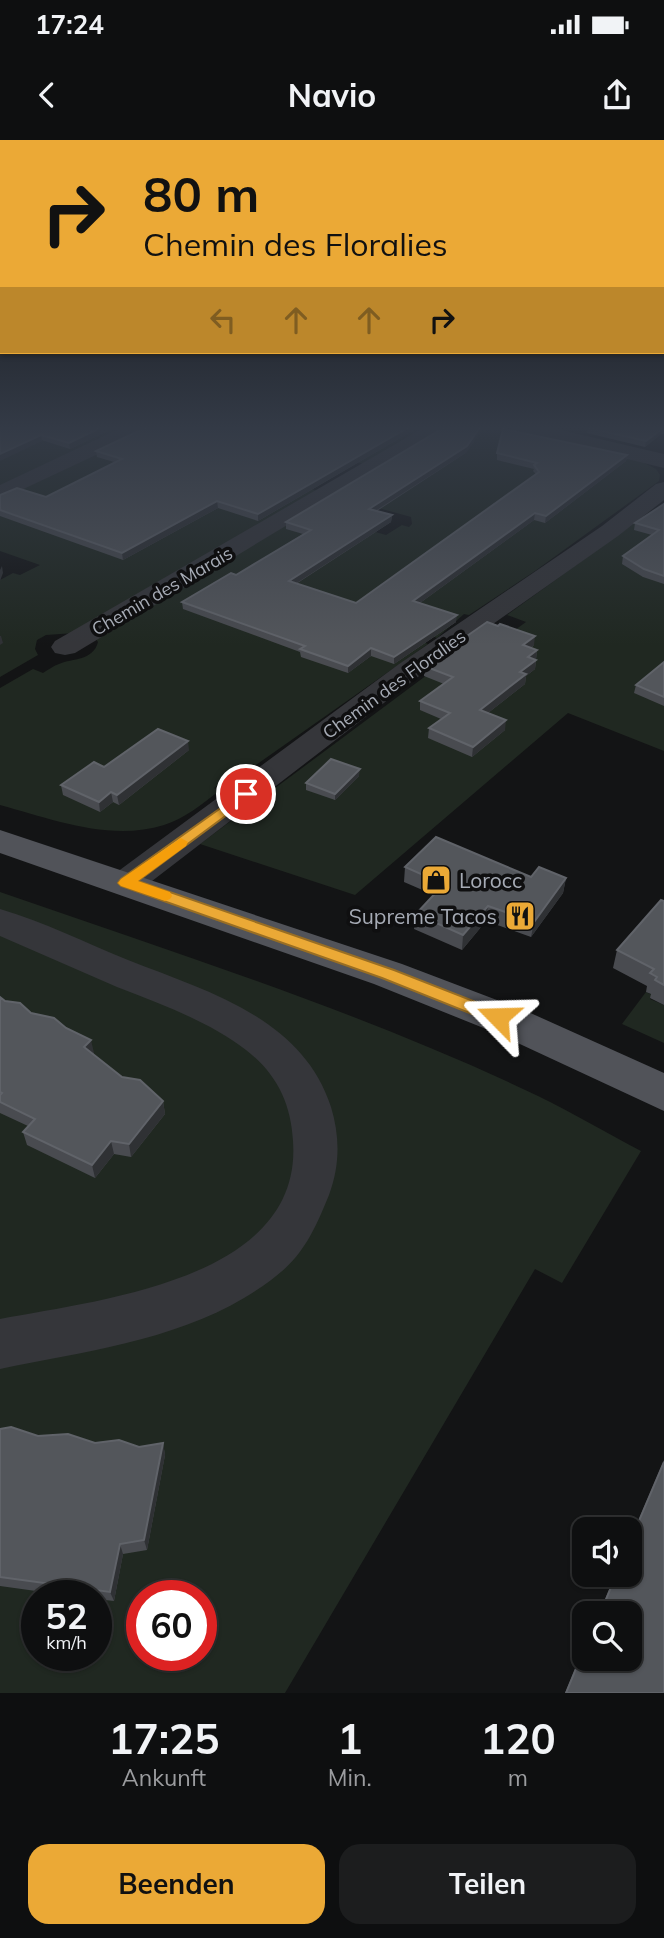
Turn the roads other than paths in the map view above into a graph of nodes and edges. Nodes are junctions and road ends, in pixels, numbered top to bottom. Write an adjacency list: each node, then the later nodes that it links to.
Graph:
1 (317, 499): 3 (street, Chemin des Marais)
2 (651, 499): 5 (street, Chemin des Floralies)
3 (65, 648)
4 (0, 842): 5 (main road)
5 (126, 883): 7 (main road)
6 (0, 922): 8 (street)
7 (664, 1093)
8 (0, 1343)

